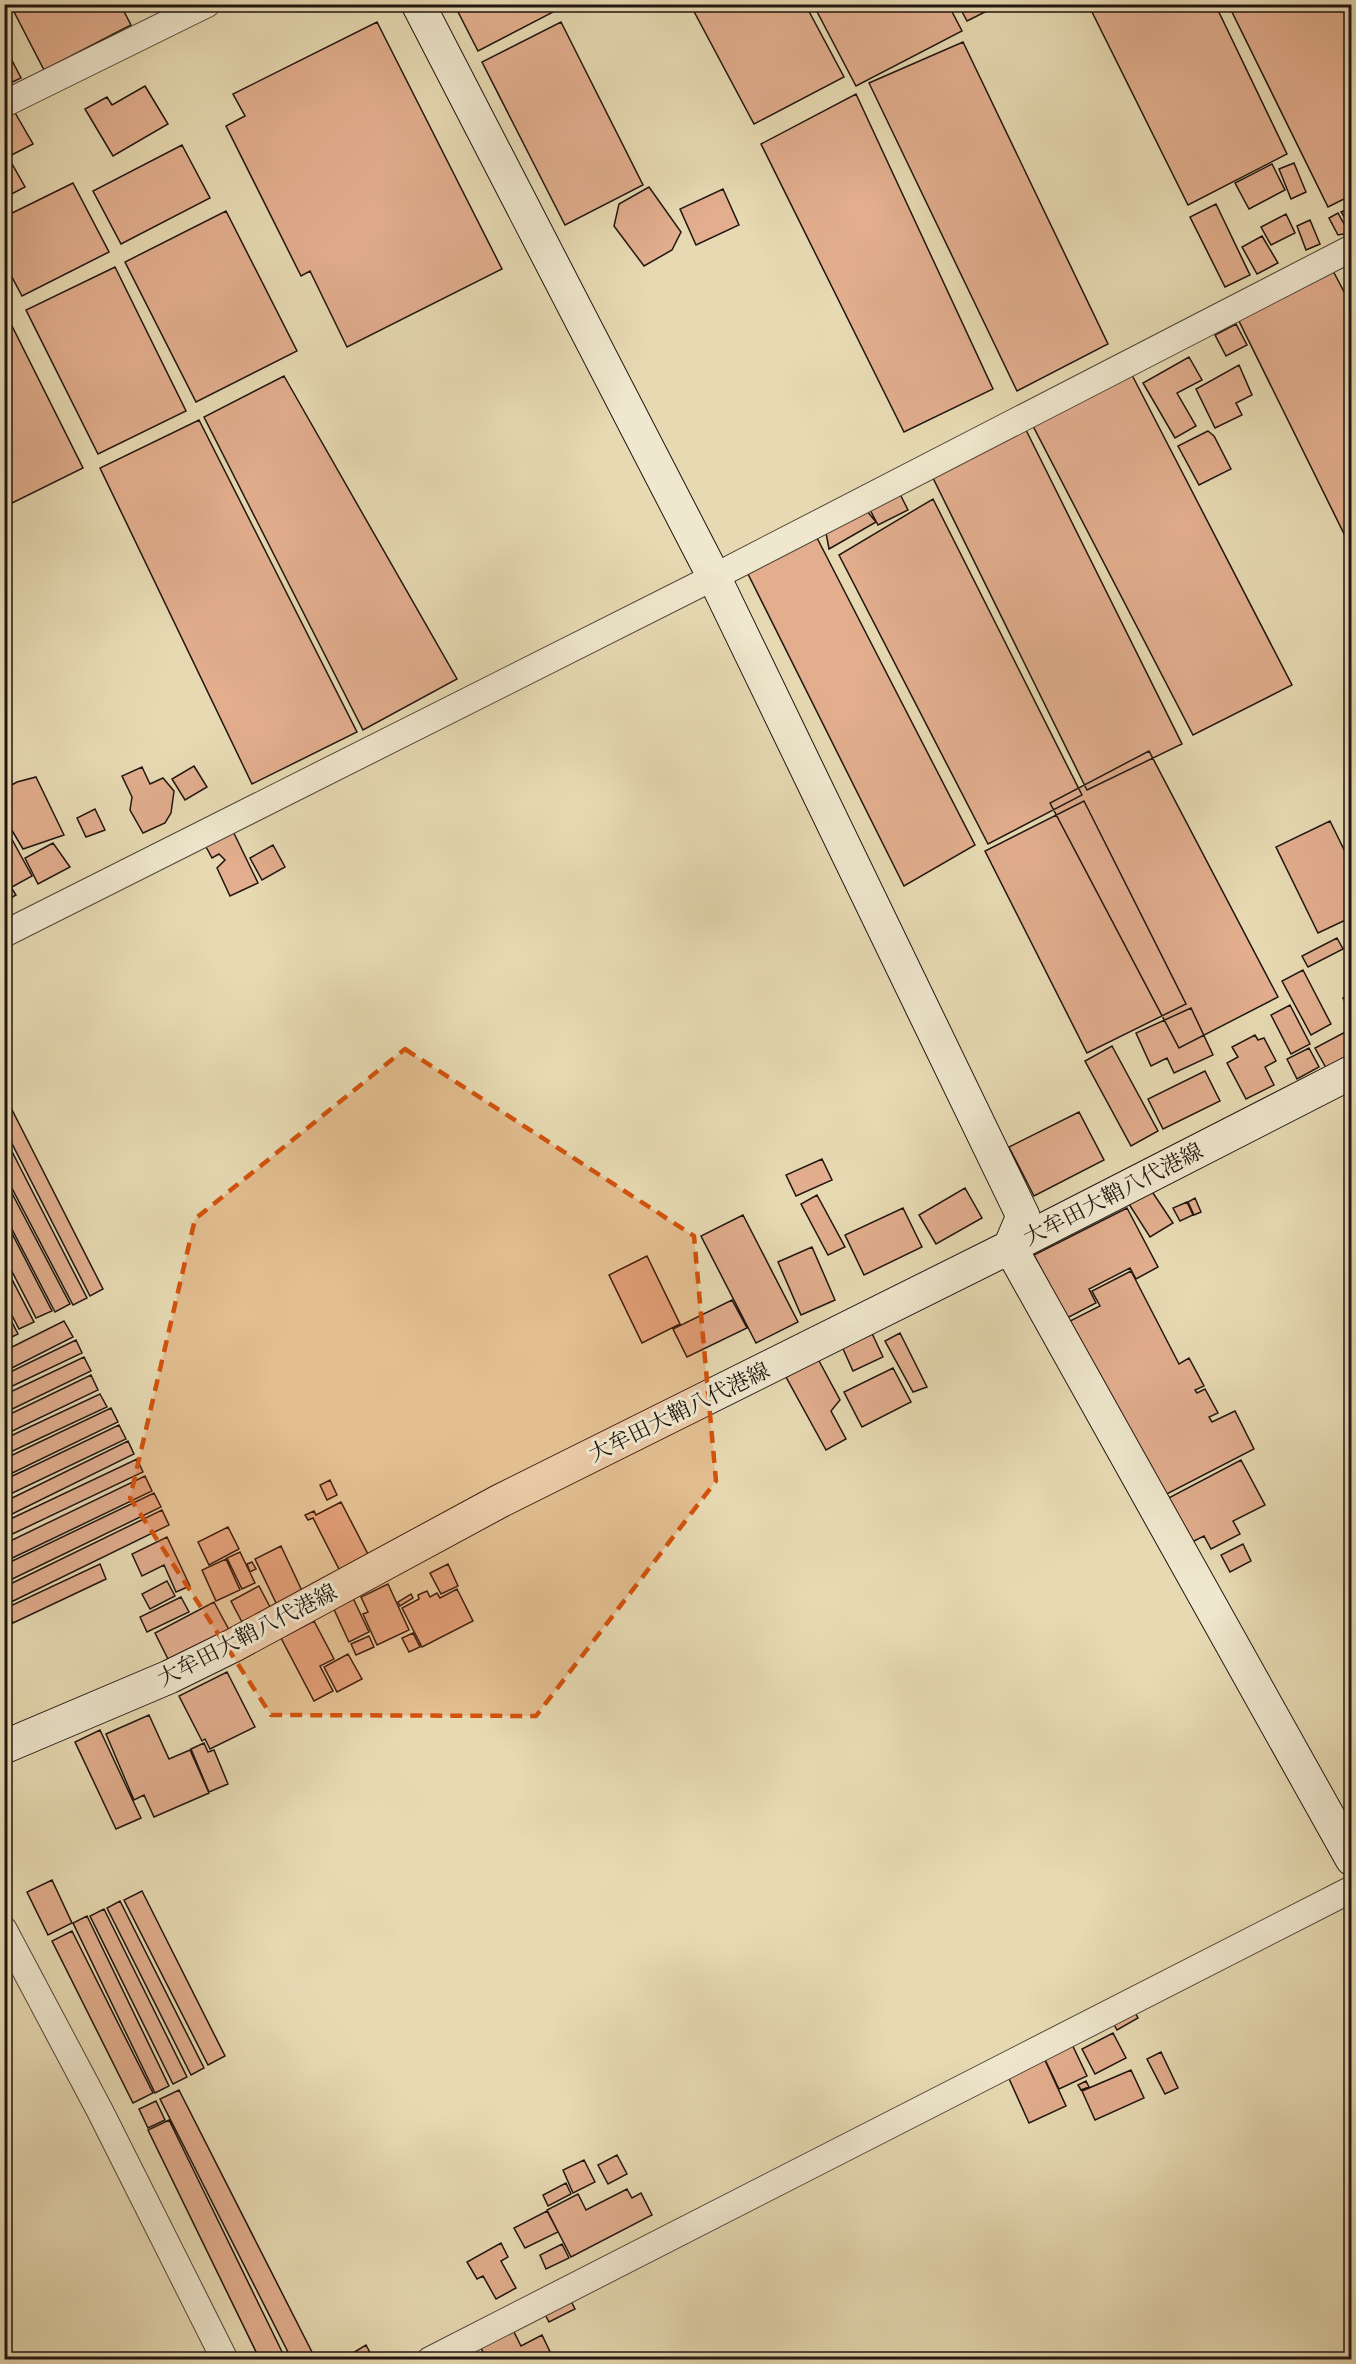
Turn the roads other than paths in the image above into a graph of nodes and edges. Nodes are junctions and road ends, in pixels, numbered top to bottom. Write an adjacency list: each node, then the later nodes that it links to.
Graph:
1 (207, 4): 3 (street)
2 (418, 4): 5 (main road)
3 (4, 104)
4 (1352, 248): 5 (street)
5 (714, 577): 6 (street); 8 (main road)
6 (4, 934)
7 (1352, 1072): 8 (main road, 大牟田大鞘八代港線)
8 (1010, 1247): 9 (main road, 大牟田大鞘八代港線); 10 (main road)
9 (4, 1747)
10 (1352, 1859)
11 (1352, 1889): 14 (street)
12 (4, 1930): 13 (street)
13 (225, 2360)
14 (430, 2360)

